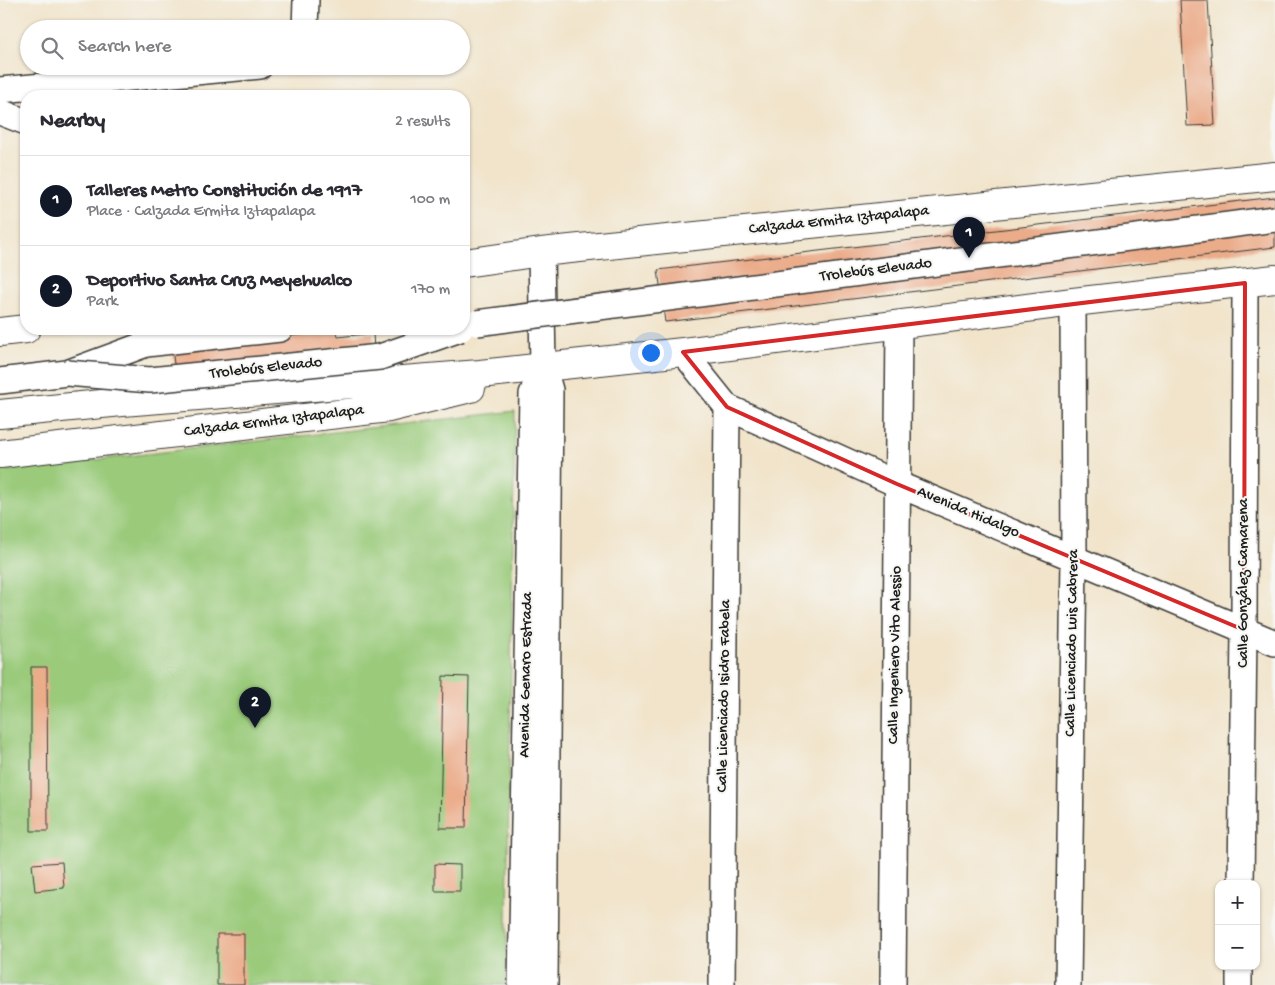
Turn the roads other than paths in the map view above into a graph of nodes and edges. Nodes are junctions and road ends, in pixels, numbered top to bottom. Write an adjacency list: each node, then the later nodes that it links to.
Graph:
1 (306, 0): 2 (street)
2 (305, 20)
3 (162, 75): 4 (street)
4 (0, 90)
5 (0, 112): 6 (street)
6 (20, 120)
7 (1275, 176): 9 (main road, Calzada Ermita Iztapalapa)
8 (1275, 219): 14 (street, Trolebús Elevado, bridge)
9 (541, 252): 10 (main road, Calzada Ermita Iztapalapa); 21 (street, Avenida Genaro Estrada)
10 (470, 262)
11 (1275, 279): 12 (main road, Calzada Ermita Iztapalapa)
12 (1245, 283): 13 (main road, Calzada Ermita Iztapalapa); 29 (street, Calle González Camarena)
13 (1073, 302): 15 (main road, Calzada Ermita Iztapalapa); 28 (street, Calle Licenciado Luis Cabrera)
14 (470, 324)
15 (899, 324): 20 (main road, Calzada Ermita Iztapalapa); 27 (street, Calle Ingeniero Vito Alessio)
16 (20, 329): 17 (main road)
17 (0, 332)
18 (226, 335): 22 (street, Trolebús Elevado)
19 (439, 335): 22 (street, Trolebús Elevado, bridge)
20 (683, 352): 21 (main road, Calzada Ermita Iztapalapa); 24 (street, Avenida Hidalgo)
21 (543, 366): 25 (main road, Calzada Ermita Iztapalapa); 26 (main road, Calzada Ermita Iztapalapa); 33 (street, Avenida Genaro Estrada); 34 (street, Avenida Genaro Estrada)
22 (67, 374): 23 (street, Trolebús Elevado)
23 (0, 382)
24 (727, 407): 27 (street, Avenida Hidalgo); 35 (street, Calle Licenciado Isidro Fabela)
25 (0, 414)
26 (0, 454)
27 (897, 484): 28 (street, Avenida Hidalgo); 36 (street, Calle Ingeniero Vito Alessio)
28 (1074, 558): 29 (street, Avenida Hidalgo); 37 (street, Calle Licenciado Luis Cabrera)
29 (1244, 630): 30 (street, Avenida Hidalgo); 31 (street, Calle González Camarena)
30 (1275, 643)
31 (1241, 880)
32 (1240, 970): 38 (street)
33 (521, 985)
34 (545, 985)
35 (722, 985)
36 (893, 985)
37 (1068, 985)
38 (1239, 985)

